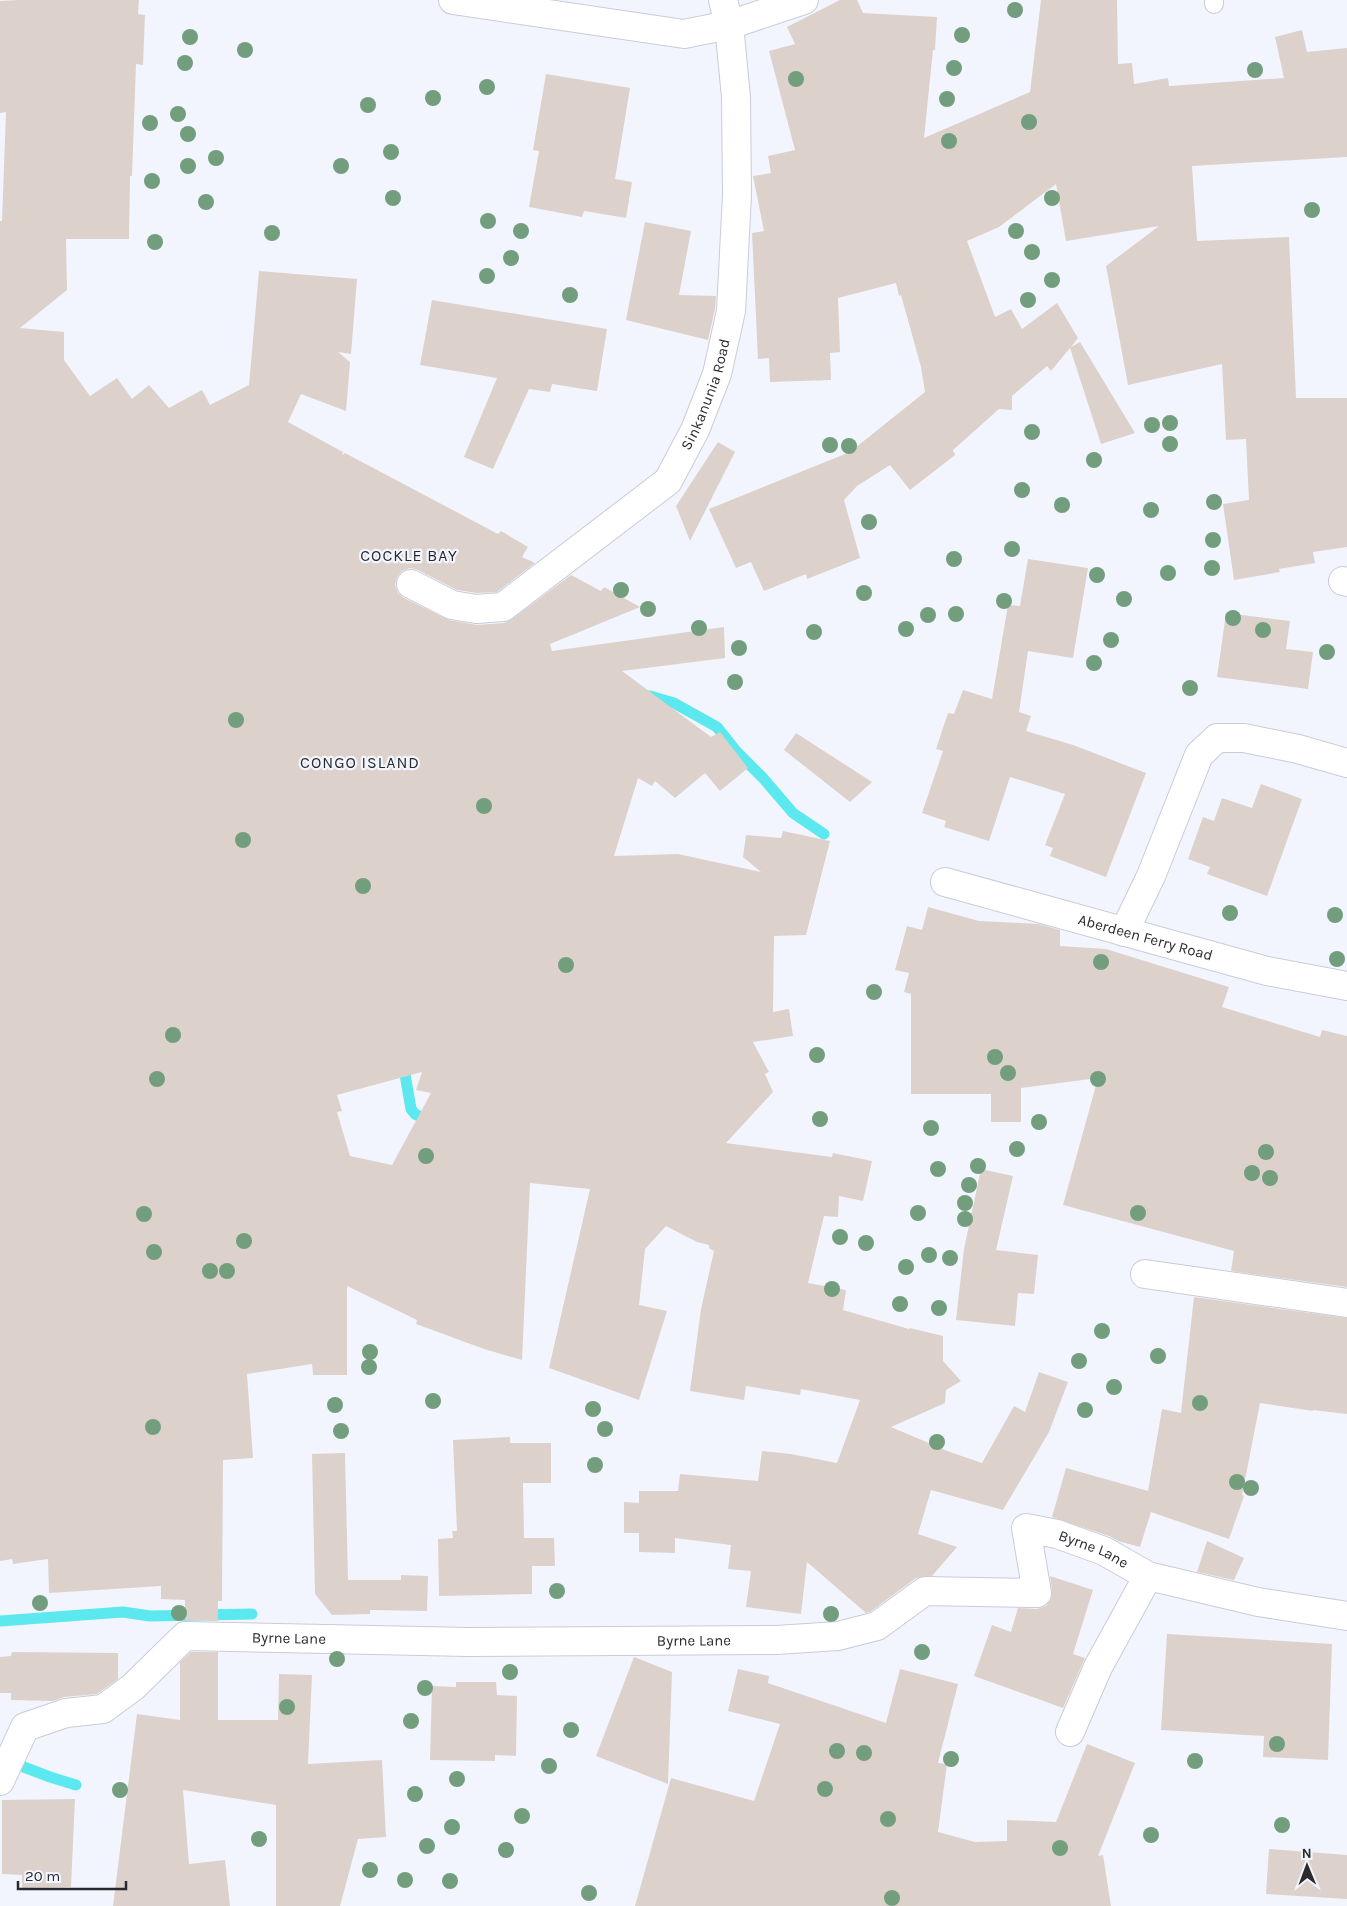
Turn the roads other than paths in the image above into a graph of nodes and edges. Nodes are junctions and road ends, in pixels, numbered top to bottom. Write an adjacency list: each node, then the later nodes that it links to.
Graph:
1 (453, 0): 3 (street)
2 (804, 0): 3 (street)
3 (726, 13): 4 (street, Sinkanunia Road)
4 (410, 584)
5 (1347, 763): 7 (street)
6 (945, 882): 7 (street, Aberdeen Ferry Road)
7 (1124, 932): 8 (street, Aberdeen Ferry Road)
8 (1347, 986)
9 (1145, 1274): 10 (street)
10 (1347, 1303)
11 (1148, 1576): 12 (street, Byrne Lane); 13 (street); 14 (street, Byrne Lane)
12 (1347, 1616)
13 (1070, 1732)
14 (0, 1781)

